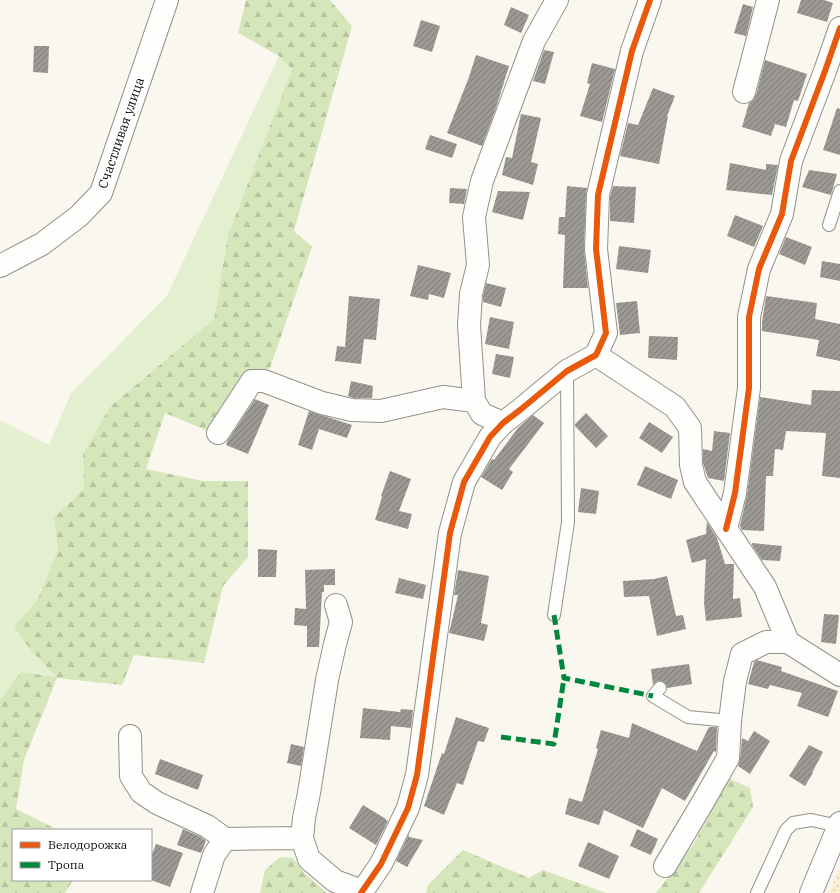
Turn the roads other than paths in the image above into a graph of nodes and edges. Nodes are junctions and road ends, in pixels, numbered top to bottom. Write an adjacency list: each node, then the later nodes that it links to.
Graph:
1 (167, 0): 9 (street, Счастливая улица)
2 (557, 0): 12 (street)
3 (650, 0): 10 (street)
4 (768, 0): 6 (street)
5 (840, 28): 15 (street)
6 (744, 92)
7 (840, 191): 8 (lane)
8 (829, 225)
9 (0, 266)
10 (596, 355): 11 (street); 15 (street)
11 (567, 371): 13 (street); 17 (lane)
12 (474, 402): 13 (street); 14 (street)
13 (503, 422): 27 (street)
14 (218, 433)
15 (726, 529): 18 (street)
16 (336, 605): 24 (street)
17 (554, 615)
18 (788, 642): 19 (street); 21 (street)
19 (840, 675)
20 (660, 688): 21 (lane)
21 (730, 721): 26 (street)
22 (130, 736): 25 (street)
23 (839, 824): 29 (lane); 30 (street)
24 (302, 838): 25 (street); 27 (street)
25 (225, 839): 28 (street)
26 (665, 866)
27 (362, 892)
28 (202, 893)
29 (757, 893)
30 (811, 893)

